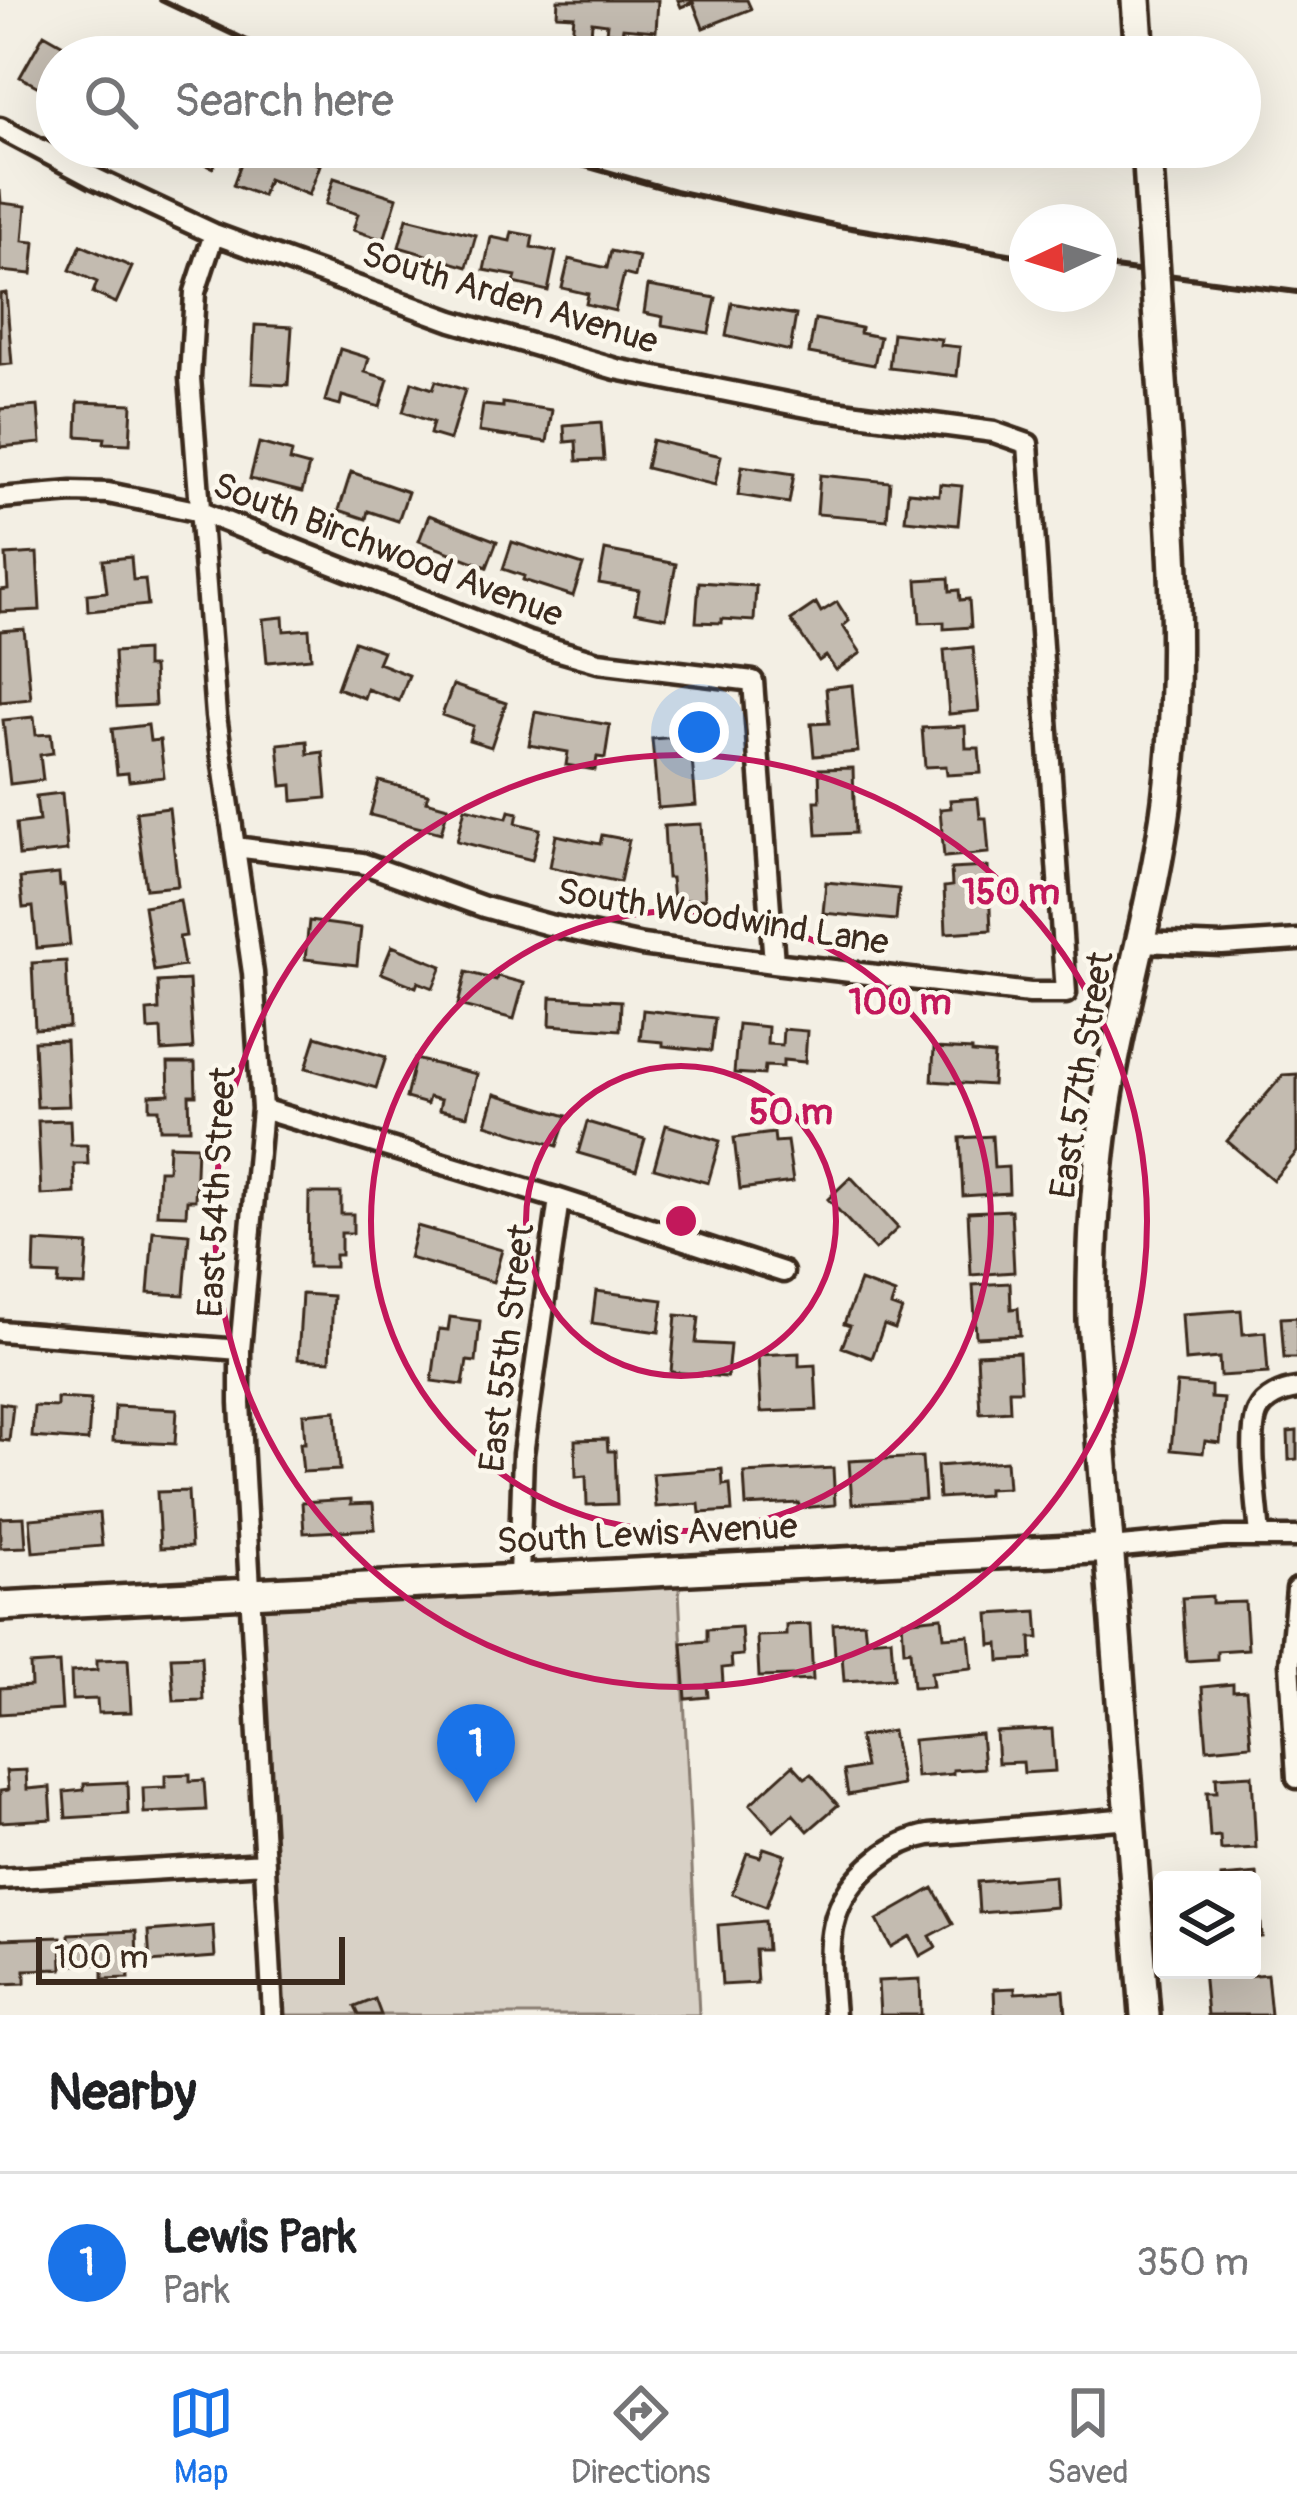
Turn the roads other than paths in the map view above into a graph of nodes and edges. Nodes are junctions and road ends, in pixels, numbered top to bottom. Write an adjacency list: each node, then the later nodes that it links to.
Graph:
1 (1136, 0): 2 (main road)
2 (1139, 36)
3 (0, 128): 4 (street, South Arden Avenue)
4 (36, 147)
5 (75, 168): 7 (street, South Arden Avenue)
6 (1148, 168): 13 (main road, East 57th Street, bridge)
7 (214, 234): 8 (street, South Arden Avenue); 10 (street, East 54th Street)
8 (1028, 445): 15 (street, East 57th Street)
9 (0, 497): 10 (street, South Birchwood Avenue)
10 (201, 512): 11 (street, East 54th Street); 14 (street, South Birchwood Avenue)
11 (235, 848): 14 (street, South Woodwind Lane); 16 (street, East 54th Street)
12 (1297, 940): 13 (street)
13 (1140, 942): 24 (main road, East 57th Street)
14 (774, 963): 15 (street, South Woodwind Lane)
15 (1066, 993)
16 (262, 1109): 17 (street); 20 (street, East 54th Street)
17 (559, 1199): 18 (street); 25 (street, East 55th Street)
18 (783, 1272)
19 (0, 1331): 20 (street)
20 (240, 1350): 27 (street, East 54th Street)
21 (1297, 1389): 22 (street)
22 (1260, 1536): 23 (street, South Lewis Avenue); 24 (street, South Lewis Avenue)
23 (1297, 1537)
24 (1111, 1548): 25 (main road, South Lewis Avenue); 30 (main road, East 57th Street)
25 (519, 1577): 27 (main road, South Lewis Avenue)
26 (1297, 1589): 29 (street)
27 (251, 1592): 28 (main road, South Lewis Avenue); 31 (street, East 54th Street)
28 (0, 1606)
29 (1297, 1778)
30 (1130, 1818): 34 (street); 35 (main road, East 57th Street)
31 (265, 1863): 32 (street); 33 (street, East 54th Street)
32 (0, 1879)
33 (273, 2015)
34 (833, 2015)
35 (1145, 2015)

